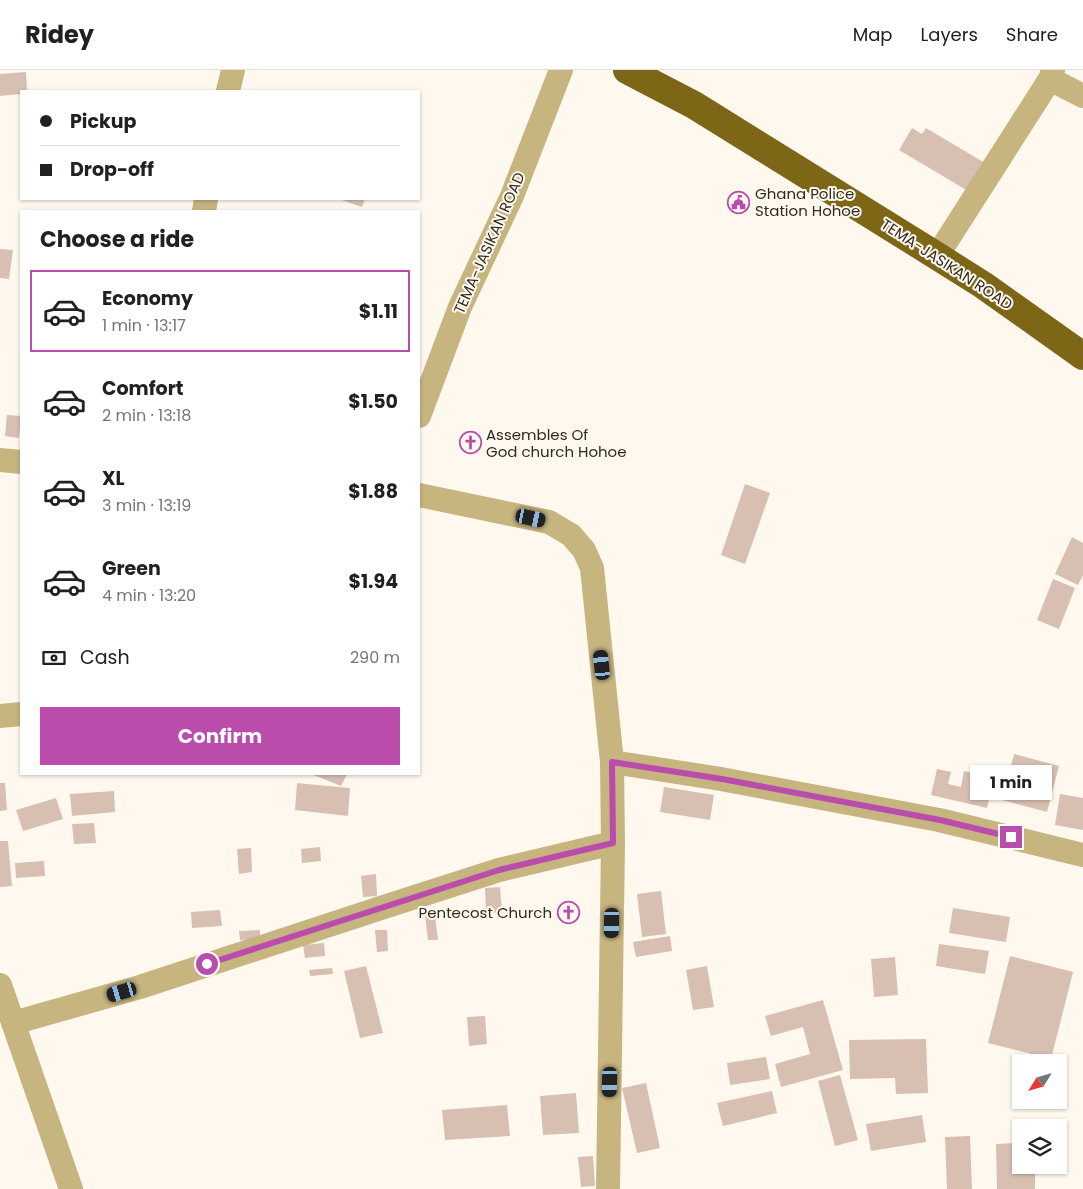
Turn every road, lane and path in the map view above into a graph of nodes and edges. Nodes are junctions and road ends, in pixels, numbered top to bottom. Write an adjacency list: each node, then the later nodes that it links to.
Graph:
1 (233, 70): 5 (street)
2 (561, 70): 9 (street, TEMA-JASIKAN ROAD)
3 (627, 70): 7 (highway, TEMA-JASIKAN ROAD)
4 (1052, 75): 6 (street); 7 (street)
5 (228, 90)
6 (1083, 96)
7 (937, 256): 8 (highway, TEMA-JASIKAN ROAD)
8 (1083, 356)
9 (420, 413)
10 (0, 460): 11 (street)
11 (20, 462)
12 (420, 495): 15 (street)
13 (20, 714): 14 (street)
14 (0, 716)
15 (612, 762): 16 (street); 17 (street)
16 (613, 843): 19 (street); 21 (street)
17 (1083, 855)
18 (0, 985): 19 (street)
19 (14, 1023): 20 (street)
20 (70, 1189)
21 (608, 1189)

